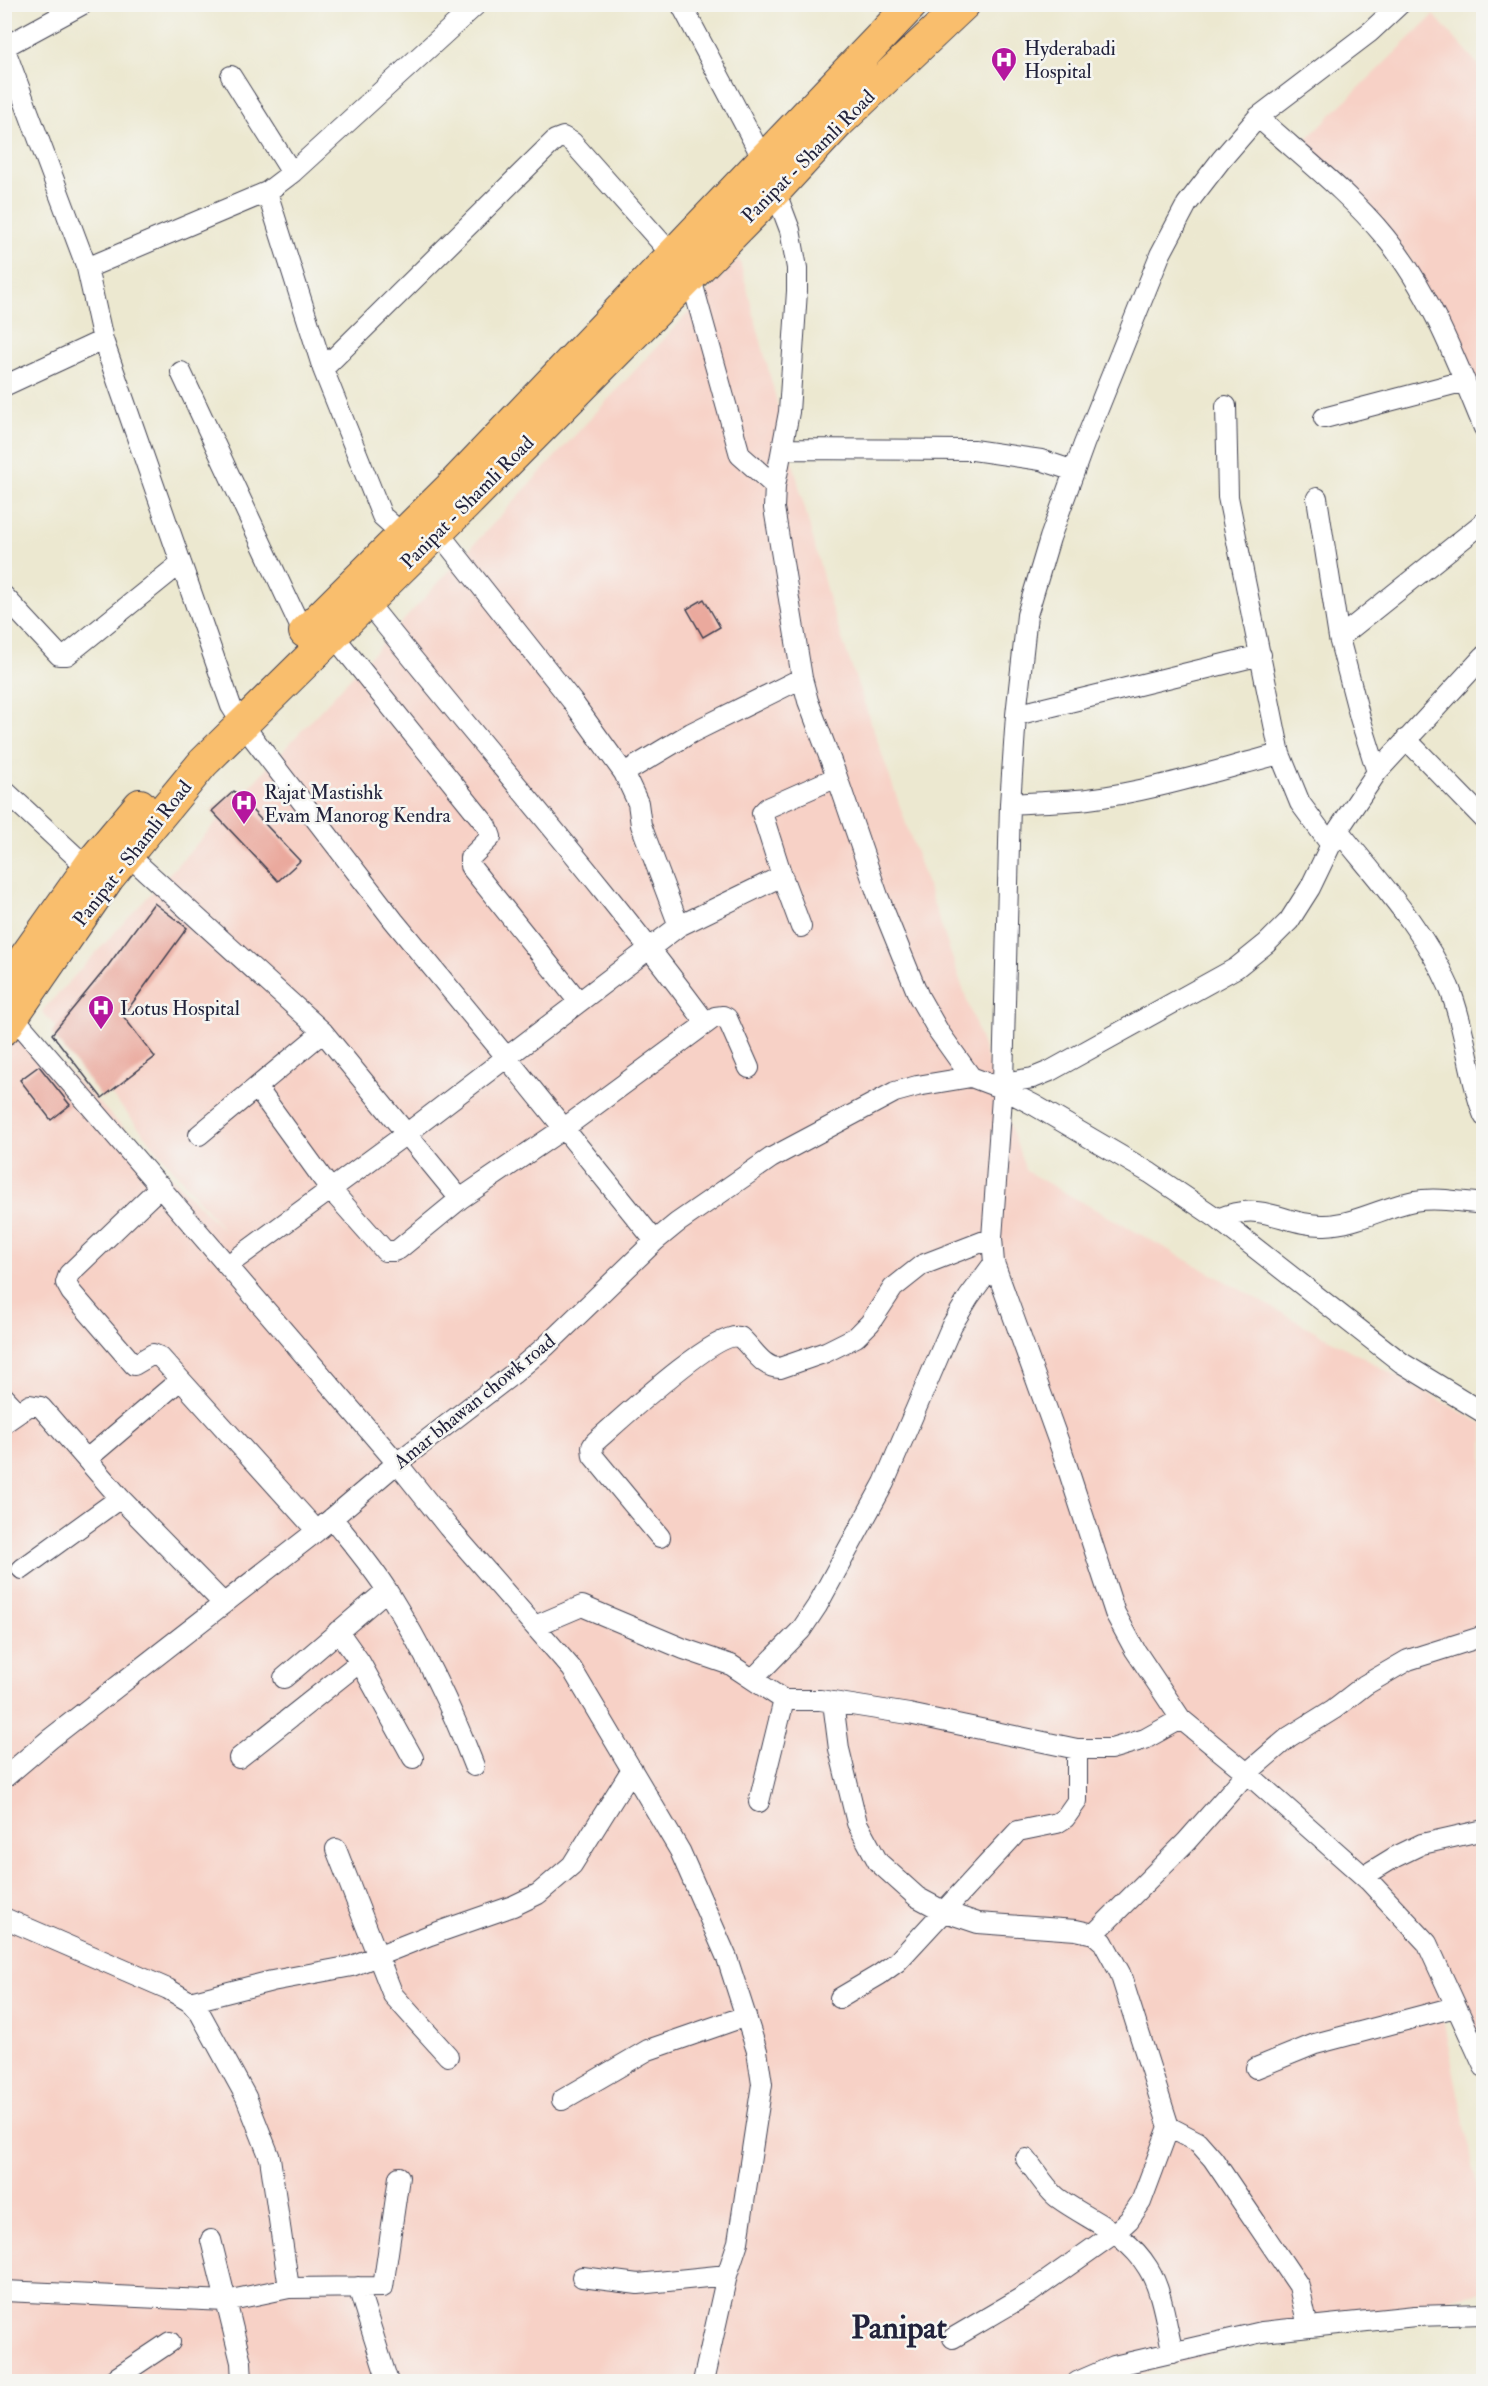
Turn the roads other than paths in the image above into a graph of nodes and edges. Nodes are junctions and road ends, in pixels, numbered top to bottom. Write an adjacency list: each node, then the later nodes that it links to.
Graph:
1 (83, 4): 14 (street)
2 (477, 4): 10 (street)
3 (681, 4): 9 (street)
4 (912, 4): 9 (highway, Panipat - Shamli Road)
5 (964, 4): 11 (highway, Panipat - Shamli Road)
6 (1400, 4): 8 (street)
7 (231, 76): 10 (street)
8 (1258, 117): 18 (street); 24 (street)
9 (764, 160): 11 (street); 13 (highway, Panipat - Shamli Road)
10 (292, 173): 12 (street)
11 (776, 190): 13 (highway, Panipat - Shamli Road); 23 (street)
12 (267, 192): 14 (street); 16 (street)
13 (681, 266): 16 (street); 25 (street); 28 (highway, Panipat - Shamli Road)
14 (87, 268): 15 (street)
15 (103, 340): 19 (street); 29 (street)
16 (323, 369): 28 (street)
17 (180, 372): 33 (street)
18 (1465, 381): 21 (street); 22 (street)
19 (4, 386)
20 (1226, 406): 34 (street)
21 (1324, 418)
22 (1484, 428)
23 (782, 449): 24 (street); 25 (street)
24 (1074, 471): 37 (street)
25 (775, 486): 36 (street)
26 (1317, 498): 32 (street)
27 (1484, 522): 32 (street)
28 (420, 539): 31 (highway, Panipat - Shamli Road); 33 (highway, Panipat - Shamli Road); 42 (street)
29 (181, 563): 30 (street); 38 (street)
30 (4, 596)
31 (367, 602): 33 (highway, Panipat - Shamli Road); 53 (street)
32 (1339, 638): 41 (street)
33 (317, 641): 38 (highway, Panipat - Shamli Road); 54 (street)
34 (1261, 655): 37 (street); 40 (street)
35 (1484, 656): 39 (street)
36 (802, 678): 42 (street); 43 (street)
37 (1016, 715): 45 (street)
38 (237, 716): 48 (highway, Panipat - Shamli Road); 49 (highway, Panipat - Shamli Road); 58 (street)
39 (1406, 739): 41 (street); 46 (street)
40 (1280, 754): 45 (street); 47 (street)
41 (1377, 772): 47 (street)
42 (624, 773): 51 (street)
43 (837, 777): 50 (street); 60 (street)
44 (4, 790): 49 (street)
45 (1010, 804): 61 (street)
46 (1484, 819)
47 (1334, 837): 61 (street); 63 (street)
48 (128, 855): 55 (highway, Panipat - Shamli Road); 57 (street)
49 (88, 868): 55 (highway, Panipat - Shamli Road)
50 (782, 876): 51 (street); 52 (street)
51 (679, 926): 53 (street)
52 (801, 927)
53 (651, 949): 54 (street); 56 (street)
54 (579, 1002): 58 (street)
55 (7, 1009): 67 (street)
56 (706, 1023): 59 (street); 64 (street)
57 (323, 1032): 62 (street); 65 (street)
58 (507, 1058): 64 (street); 65 (street)
59 (749, 1068)
60 (970, 1077): 61 (street); 73 (street, Amar bhawan chowk road)
61 (1003, 1086): 71 (street); 72 (street)
62 (257, 1088): 66 (street); 68 (street)
63 (1484, 1116)
64 (563, 1128): 69 (street); 73 (street)
65 (406, 1134): 68 (street); 69 (street)
66 (199, 1135)
67 (161, 1186): 75 (street); 76 (street)
68 (331, 1190): 69 (street); 75 (street)
69 (460, 1199)
70 (1484, 1204): 71 (street)
71 (1218, 1219): 78 (street)
72 (992, 1238): 74 (street); 85 (street)
73 (655, 1241): 81 (street, Amar bhawan chowk road)
74 (994, 1263): 94 (street); 97 (street)
75 (228, 1265): 81 (street)
76 (180, 1380): 80 (street); 84 (street)
77 (4, 1397): 79 (street)
78 (1484, 1413)
79 (11, 1418): 80 (street)
80 (87, 1459): 82 (street)
81 (397, 1463): 83 (street, Amar bhawan chowk road); 89 (street)
82 (120, 1498): 86 (street); 88 (street)
83 (333, 1518): 84 (street, Amar bhawan chowk road); 87 (street)
84 (317, 1531): 88 (street, Amar bhawan chowk road)
85 (660, 1537)
86 (22, 1569)
87 (387, 1590): 90 (street); 101 (street)
88 (223, 1603): 104 (street, Amar bhawan chowk road)
89 (535, 1626): 94 (street); 102 (street)
90 (338, 1631): 92 (street); 93 (street)
91 (1484, 1636): 103 (street)
92 (360, 1662): 99 (street); 100 (street)
93 (284, 1678)
94 (753, 1679): 95 (street)
95 (784, 1700): 96 (street); 105 (street)
96 (833, 1702): 98 (street); 109 (street)
97 (1181, 1719): 98 (street); 103 (street)
98 (1077, 1749): 109 (street)
99 (239, 1758)
100 (413, 1758)
101 (474, 1766)
102 (632, 1769): 112 (street); 116 (street)
103 (1247, 1773): 108 (street); 111 (street)
104 (4, 1778)
105 (759, 1802)
106 (1484, 1830): 108 (street)
107 (336, 1849): 112 (street)
108 (1364, 1876): 115 (street)
109 (945, 1912): 111 (street); 113 (street)
110 (4, 1918): 114 (street)
111 (1094, 1934): 121 (street)
112 (380, 1956): 114 (street); 117 (street)
113 (840, 1998)
114 (190, 2002): 129 (street)
115 (1455, 2007): 118 (street); 119 (street)
116 (746, 2016): 120 (street); 126 (street)
117 (448, 2056)
118 (1484, 2067)
119 (1256, 2068)
120 (562, 2100)
121 (1169, 2127): 124 (street); 133 (street)
122 (1026, 2159): 124 (street)
123 (399, 2177): 128 (street)
124 (1116, 2232): 134 (street); 136 (street)
125 (211, 2240): 131 (street)
126 (727, 2275): 127 (street); 140 (street)
127 (582, 2277)
128 (358, 2287): 129 (street); 139 (street)
129 (289, 2288): 131 (street)
130 (4, 2291): 131 (street)
131 (226, 2301): 138 (street)
132 (1484, 2314): 133 (street)
133 (1308, 2327): 136 (street)
134 (953, 2338)
135 (170, 2342): 137 (street)
136 (1173, 2353): 141 (street)
137 (110, 2382)
138 (242, 2382)
139 (388, 2382)
140 (703, 2382)
141 (1077, 2382)

